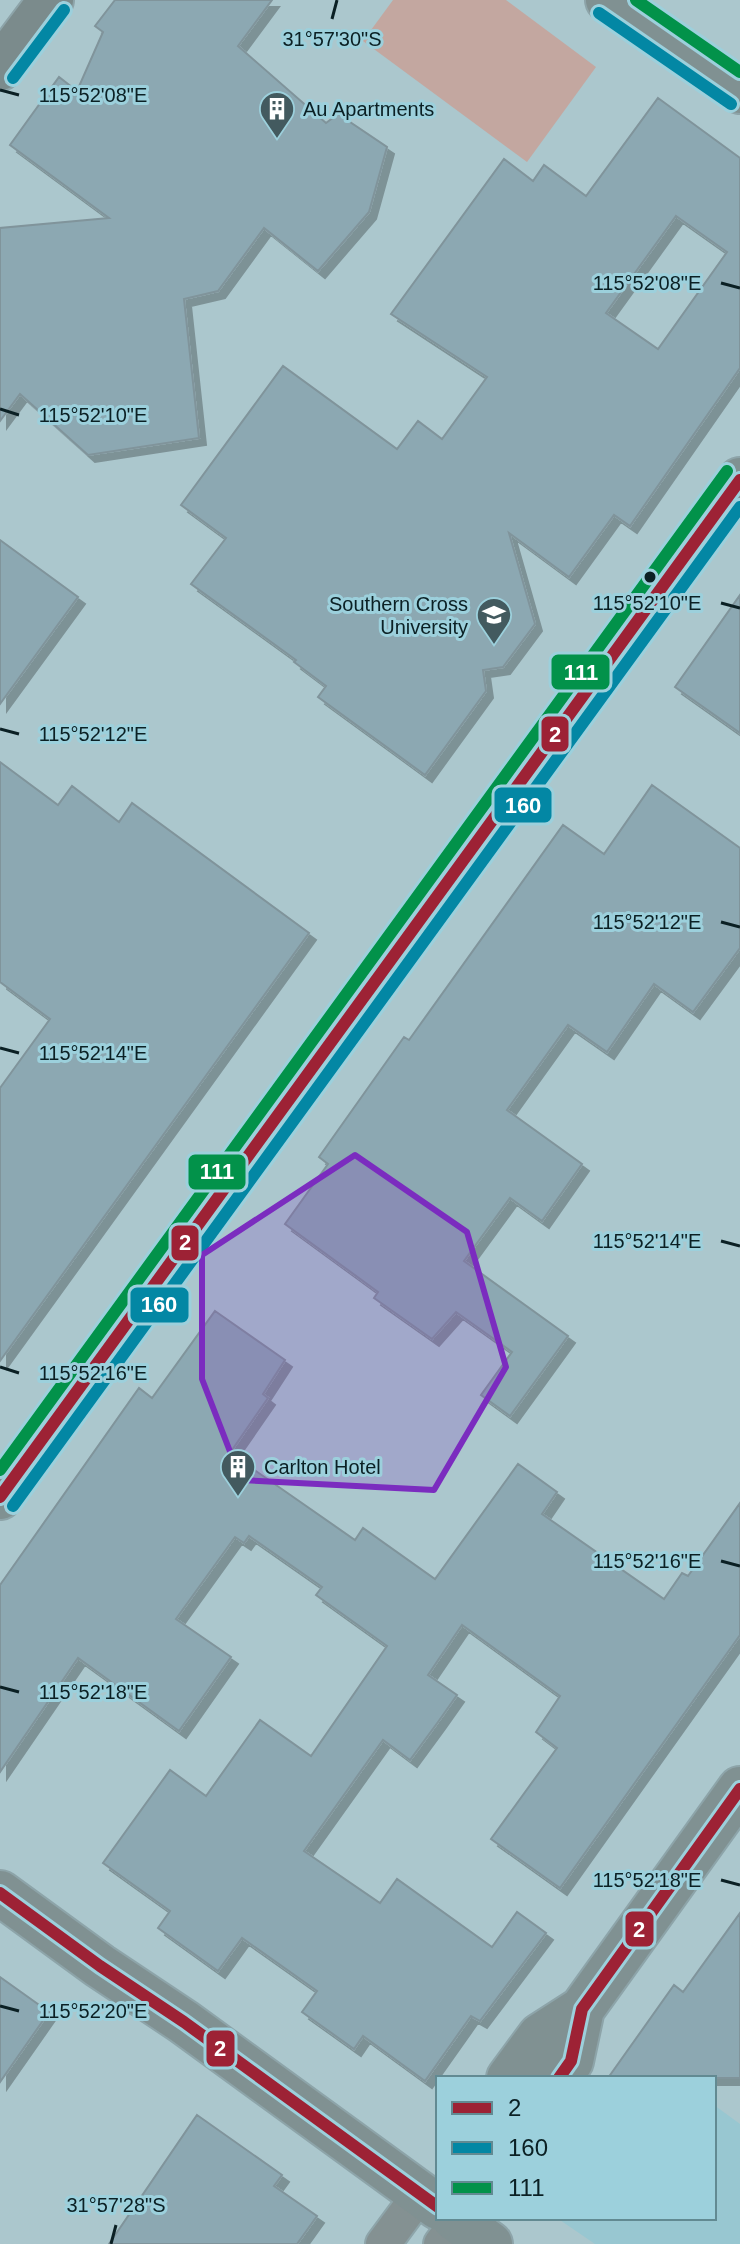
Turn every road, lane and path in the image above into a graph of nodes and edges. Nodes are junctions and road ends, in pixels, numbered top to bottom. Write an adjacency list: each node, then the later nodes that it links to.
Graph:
1 (51, 0): 3 (main road)
2 (608, 0): 4 (main road)
3 (0, 68)
4 (740, 91)
5 (740, 480): 6 (main road)
6 (0, 1497)
7 (740, 1789): 9 (main road)
8 (0, 1893): 12 (main road)
9 (582, 2009): 10 (main road); 11 (main road)
10 (510, 2076)
11 (560, 2076)
12 (436, 2205)
13 (438, 2220): 14 (street)
14 (383, 2244)

